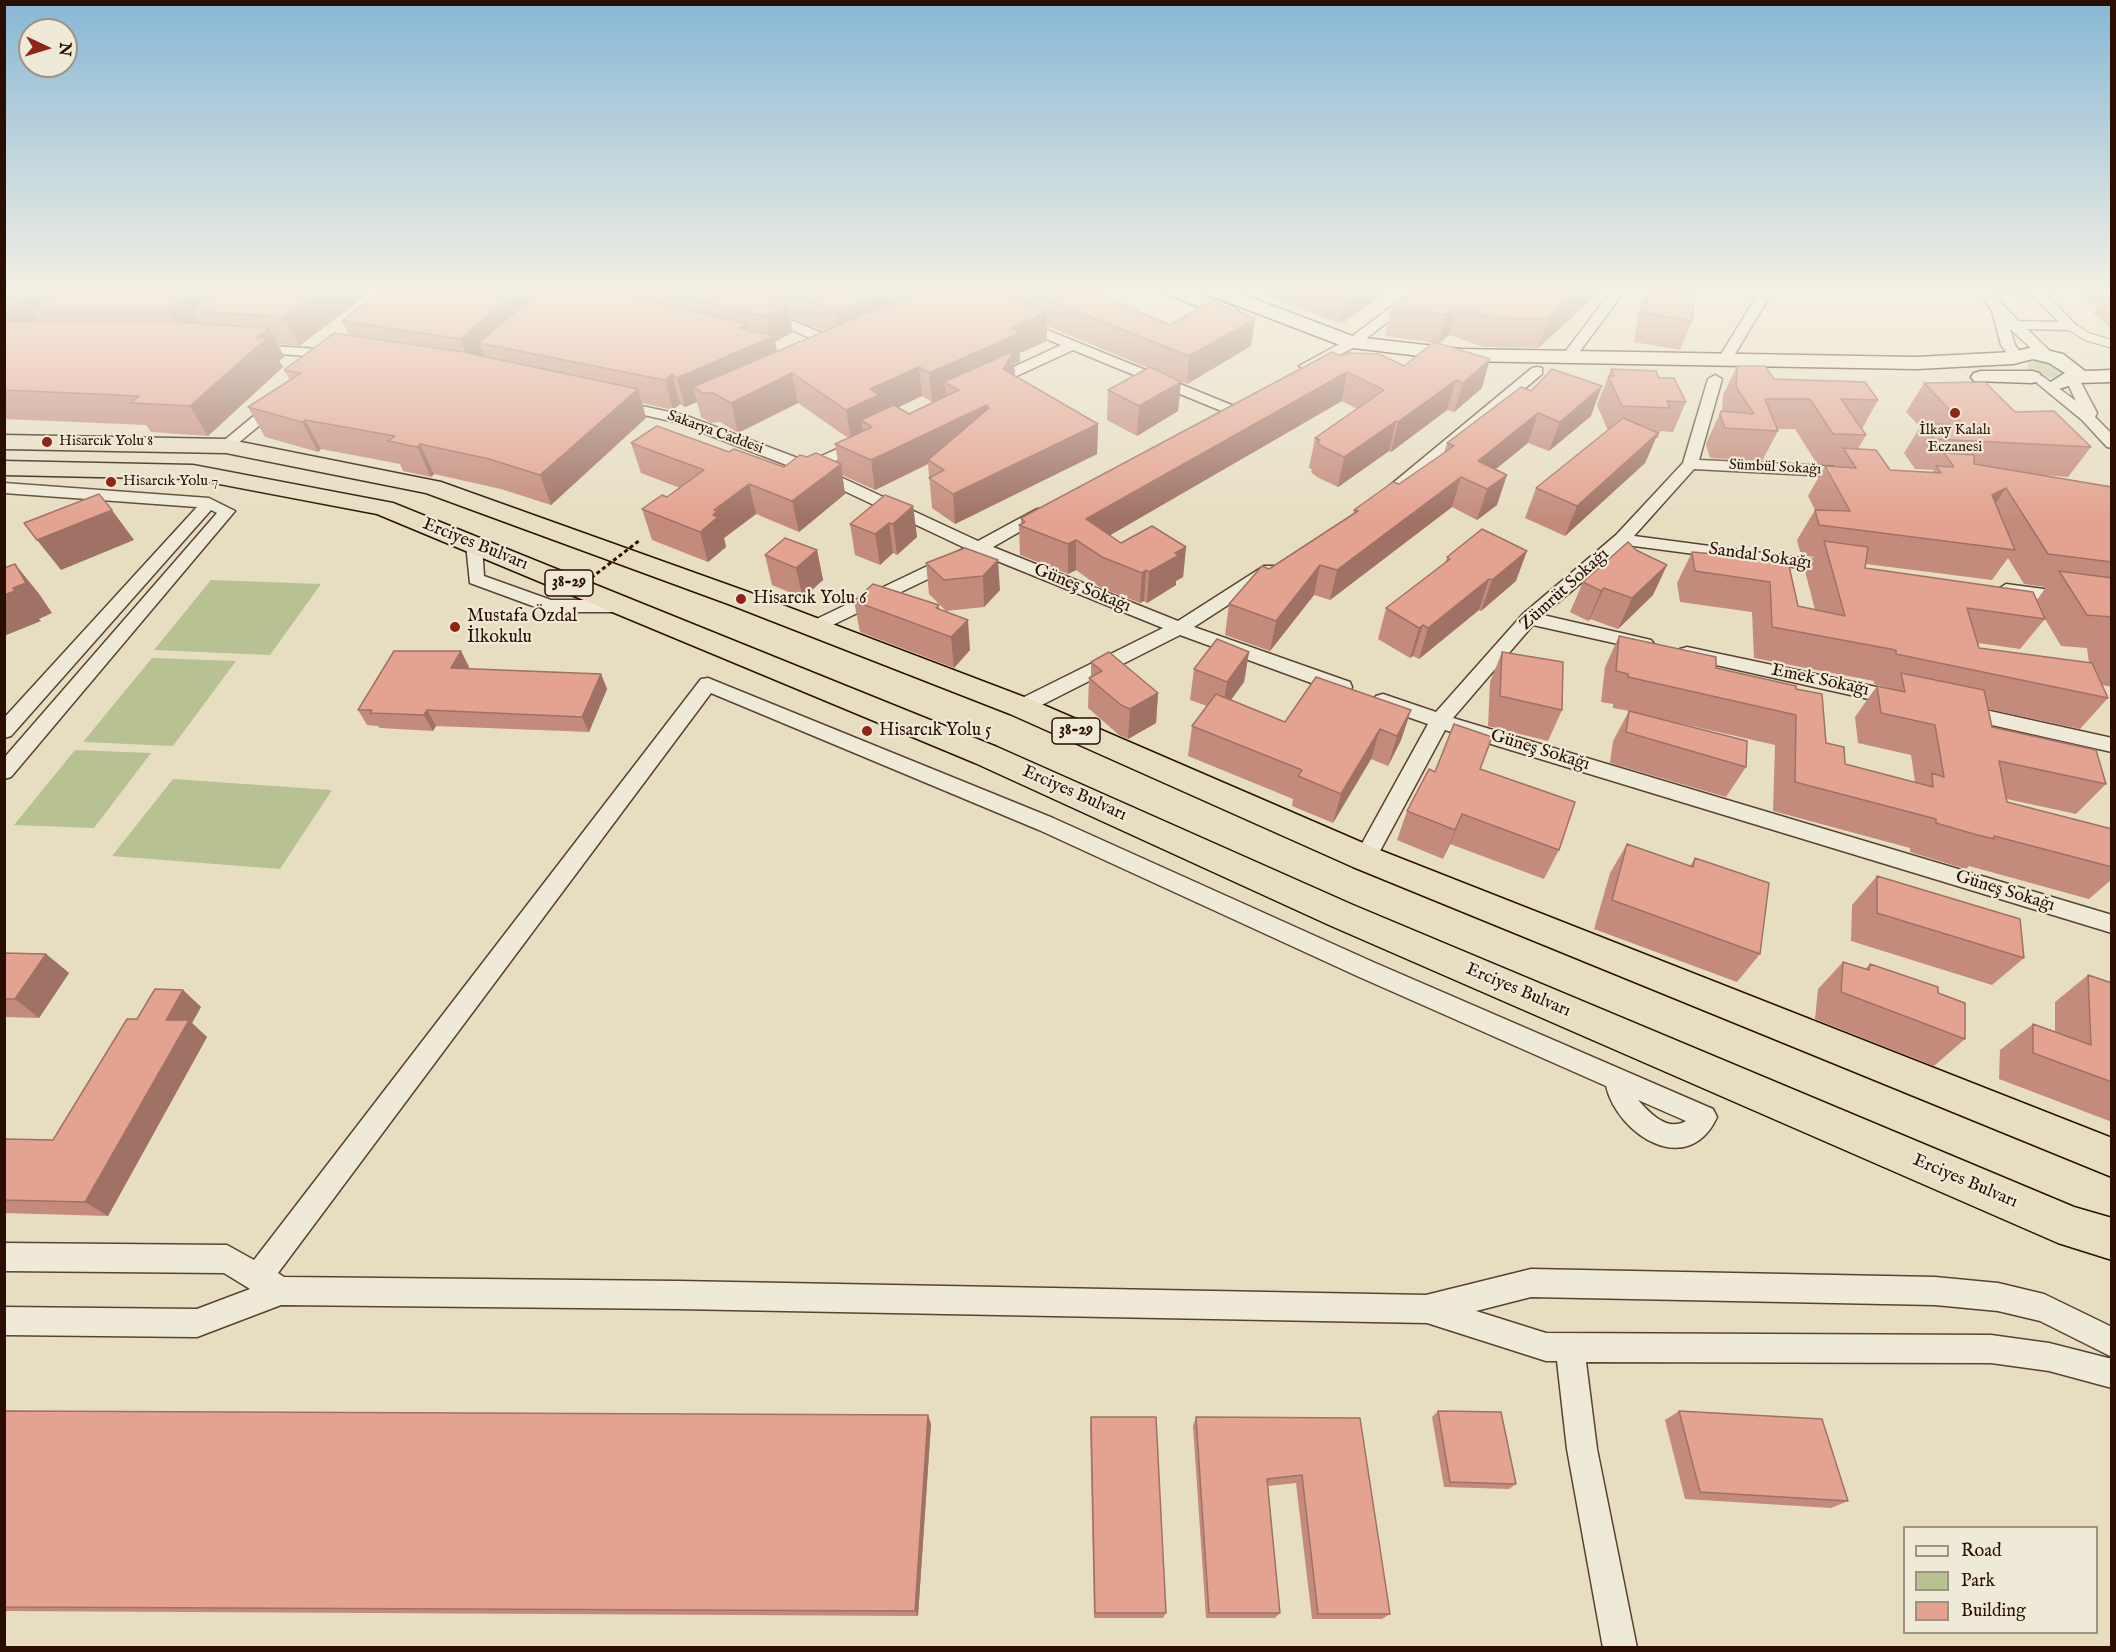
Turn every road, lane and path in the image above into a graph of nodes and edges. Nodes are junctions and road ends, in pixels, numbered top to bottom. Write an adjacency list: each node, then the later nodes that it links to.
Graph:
1 (323, 366): 8 (street)
2 (1026, 366): 16 (street)
3 (1127, 366): 21 (street)
4 (1306, 366): 10 (street)
5 (1462, 366): 9 (street)
6 (2014, 366): 13 (street)
7 (2068, 366): 14 (street)
8 (320, 368)
9 (1537, 371): 12 (street); 31 (street)
10 (1289, 376)
11 (2112, 376): 14 (street)
12 (1715, 379): 13 (street); 26 (street, Zümrüt Sokağı)
13 (2037, 379): 14 (street); 19 (street)
14 (2074, 379): 19 (street)
15 (294, 389): 25 (street)
16 (977, 389)
17 (597, 400): 20 (street, Sakarya Caddesi)
18 (701, 408): 20 (street)
19 (2087, 417): 24 (street)
20 (679, 418): 28 (street, Sakarya Caddesi)
21 (1209, 421)
22 (872, 439): 28 (street)
23 (4, 442): 25 (highway, 38-29)
24 (2112, 444)
25 (226, 446): 43 (highway, 38-29)
26 (1690, 464): 29 (street, Sümbül Sokağı); 34 (street, Zümrüt Sokağı)
27 (4, 468): 56 (highway, Erciyes Bulvarı / 38-29)
28 (808, 468): 36 (street, Sakarya Caddesi)
29 (1866, 473)
30 (4, 488): 32 (street)
31 (1378, 500)
32 (209, 503): 49 (street); 51 (street)
33 (1052, 507): 36 (street)
34 (1622, 539): 38 (street, Sandal Sokağı); 42 (street, Zümrüt Sokağı)
35 (640, 540): 40 (path, bridge)
36 (979, 548): 43 (street); 44 (street, Güneş Sokağı)
37 (1288, 558): 44 (street)
38 (1855, 570)
39 (1983, 587): 41 (street)
40 (569, 595)
41 (2112, 604)
42 (1529, 618): 45 (street, Emek Sokağı); 48 (street, Zümrüt Sokağı)
43 (813, 628): 46 (highway, 38-29)
44 (1179, 628): 46 (street); 48 (street, Güneş Sokağı)
45 (1913, 702)
46 (1021, 707): 52 (highway, 38-29)
47 (1948, 709): 50 (street)
48 (1440, 721): 52 (street, Zümrüt Sokağı); 53 (street, Güneş Sokağı)
49 (4, 731)
50 (2112, 745)
51 (4, 772)
52 (1365, 858): 55 (highway, 38-29)
53 (2112, 924)
54 (1617, 1079): 58 (street)
55 (2112, 1158)
56 (2112, 1239)
57 (4, 1257): 58 (street)
58 (269, 1284): 59 (street); 60 (street)
59 (1426, 1309): 61 (street); 62 (street)
60 (4, 1322)
61 (2112, 1343)
62 (1570, 1347): 63 (street); 64 (street)
63 (2112, 1374)
64 (1620, 1647)

